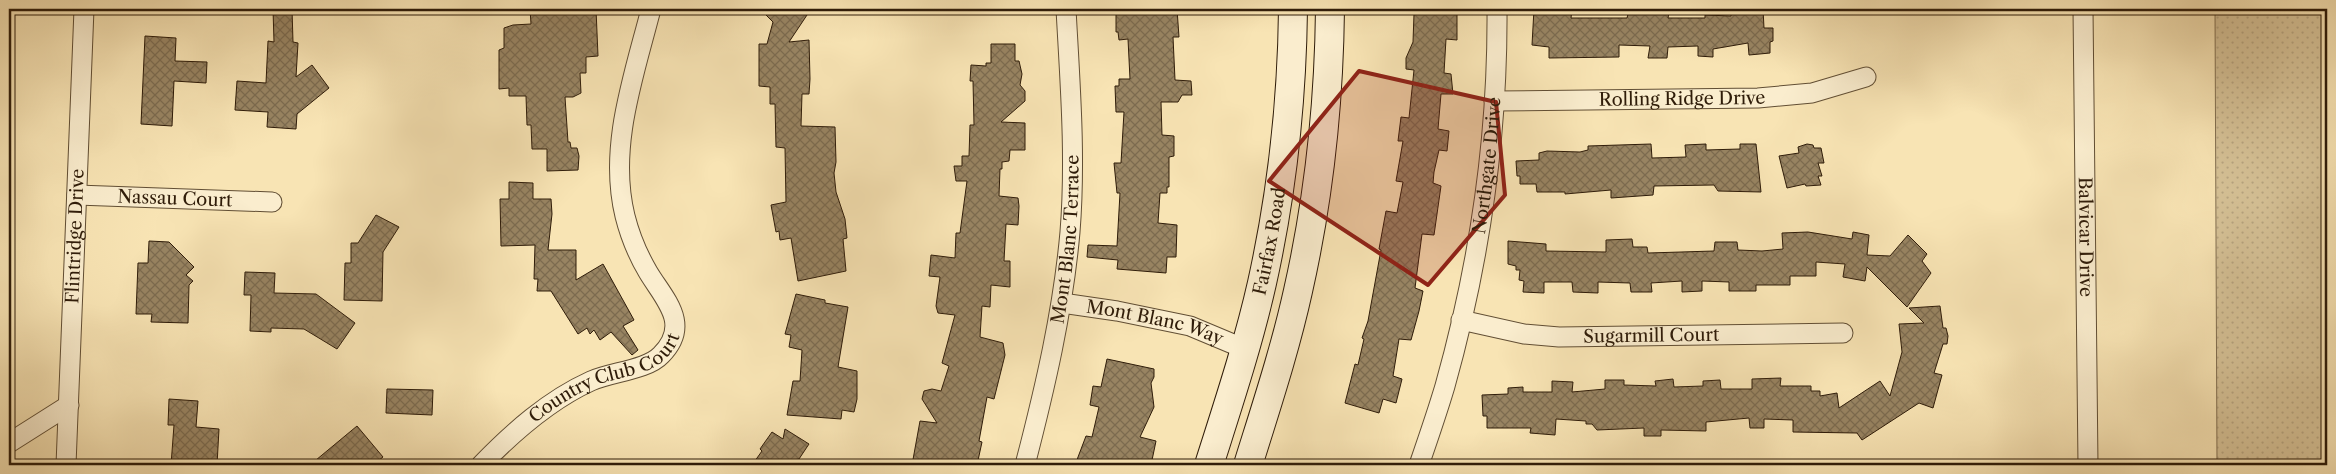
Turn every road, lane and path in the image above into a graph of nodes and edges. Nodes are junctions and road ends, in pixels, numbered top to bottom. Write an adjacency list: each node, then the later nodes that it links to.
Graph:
1 (84, 9): 10 (street, Flintridge Drive)
2 (650, 9): 19 (street, Country Club Court)
3 (1066, 9): 12 (street, Mont Blanc Terrace)
4 (1293, 9): 15 (main road, Fairfax Road)
5 (1330, 9): 23 (main road, Fairfax Road)
6 (1497, 9): 9 (street, Northgate Drive)
7 (2083, 9): 25 (street, Balvicar Drive)
8 (1866, 77): 9 (street, Rolling Ridge Drive)
9 (1494, 101): 13 (street, Northgate Drive)
10 (76, 195): 11 (street, Nassau Court); 16 (street, Flintridge Drive)
11 (272, 202)
12 (1062, 303): 15 (street, Mont Blanc Way); 20 (street, Mont Blanc Terrace)
13 (1461, 320): 14 (street, Sugarmill Court); 24 (street, Northgate Drive)
14 (1843, 333)
15 (1245, 349): 21 (main road, Fairfax Road); 22 (main road)
16 (69, 405): 17 (street); 18 (street, Flintridge Drive)
17 (9, 442)
18 (66, 465)
19 (481, 465)
20 (1025, 465)
21 (1209, 465)
22 (1223, 465)
23 (1248, 465)
24 (1419, 465)
25 (2088, 465)

